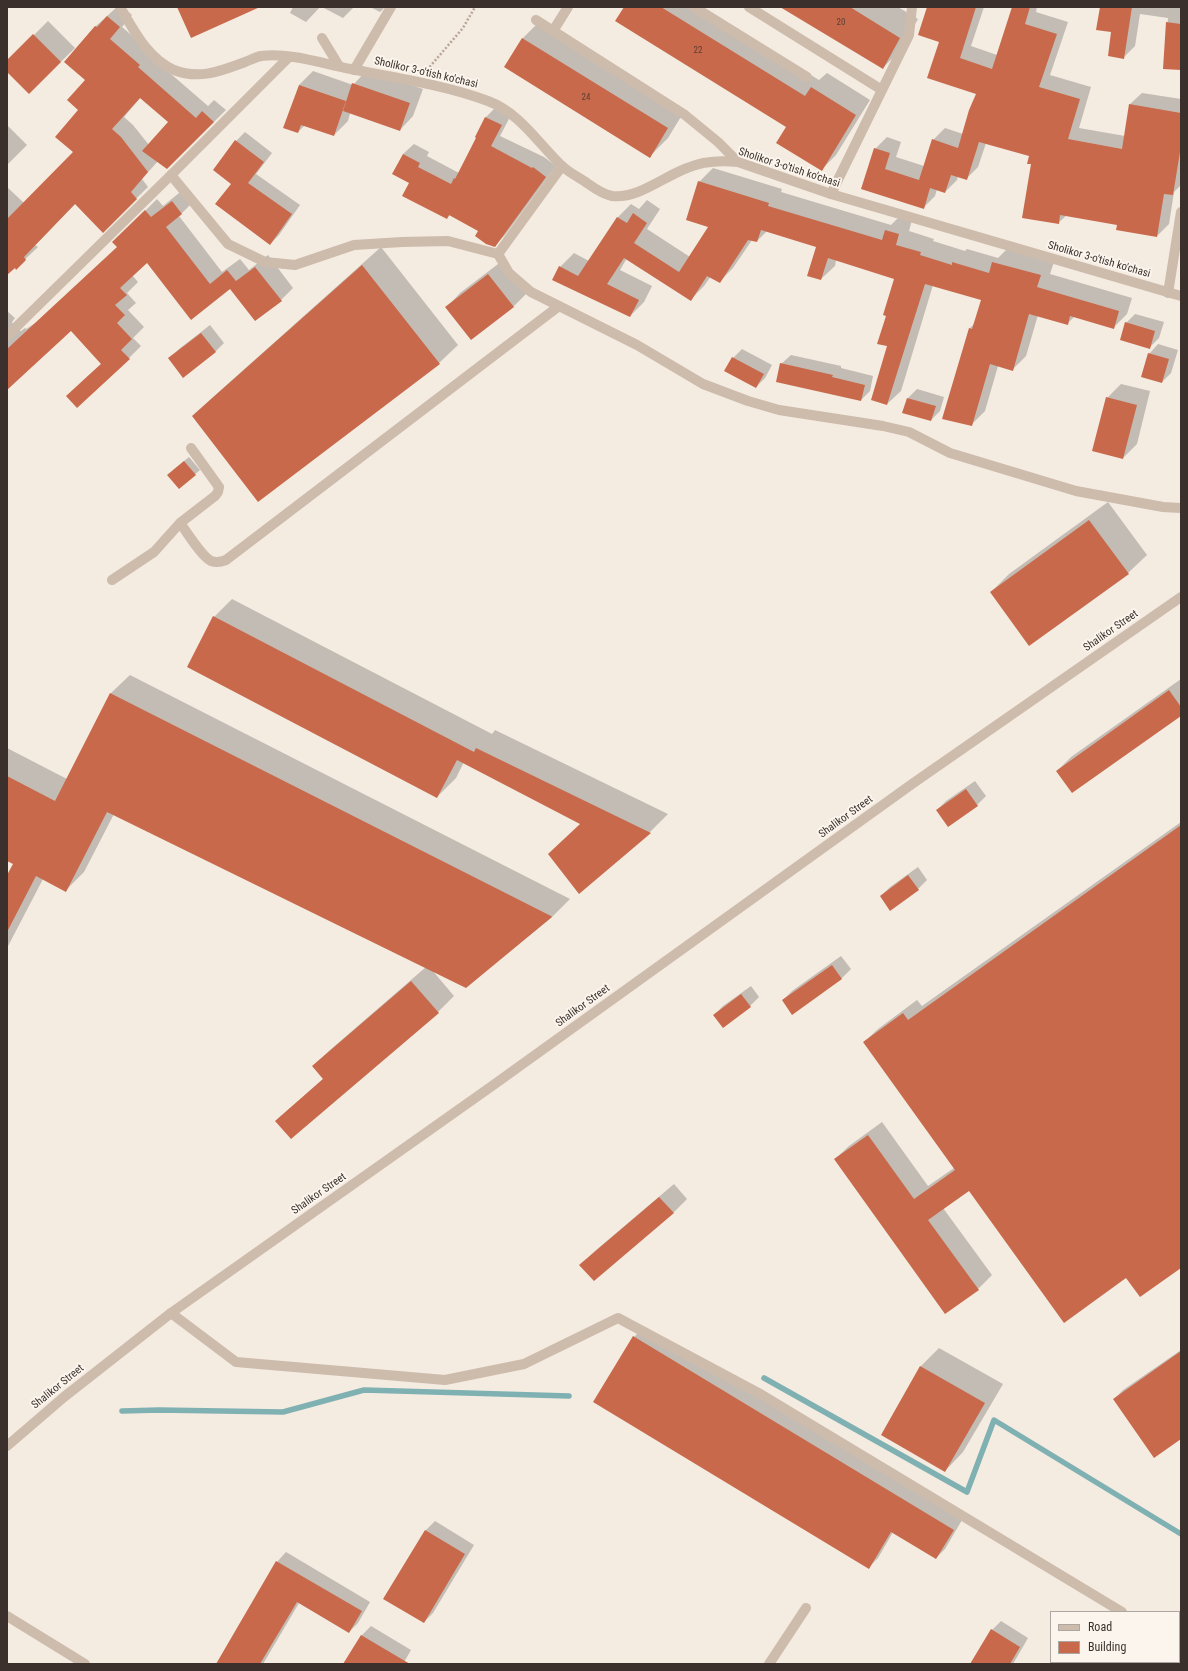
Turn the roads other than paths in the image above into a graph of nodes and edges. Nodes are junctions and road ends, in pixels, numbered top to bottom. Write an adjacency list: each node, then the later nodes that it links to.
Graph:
1 (120, 7): 10 (street, Sholikor 3-o'tish ko'chasi)
2 (391, 7): 12 (street)
3 (568, 7): 8 (street)
4 (694, 7): 13 (street)
5 (748, 7): 14 (street)
6 (912, 7): 14 (street)
7 (536, 20): 8 (street)
8 (553, 31): 15 (street)
9 (322, 38): 11 (street)
10 (289, 57): 11 (street, Sholikor 3-o'tish ko'chasi); 17 (street)
11 (339, 66): 12 (street, Sholikor 3-o'tish ko'chasi)
12 (354, 70): 16 (street, Sholikor 3-o'tish ko'chasi)
13 (807, 78)
14 (882, 90): 18 (street)
15 (738, 162): 16 (street, Sholikor 3-o'tish ko'chasi); 18 (street, Sholikor 3-o'tish ko'chasi)
16 (562, 166): 20 (street)
17 (171, 175): 20 (street); 24 (street)
18 (831, 194): 21 (street, Sholikor 3-o'tish ko'chasi)
19 (1181, 212): 21 (street)
20 (498, 254): 23 (street)
21 (1168, 293): 22 (street, Sholikor 3-o'tish ko'chasi)
22 (1181, 296)
23 (559, 306): 26 (street); 27 (street)
24 (7, 336)
25 (191, 448): 27 (street)
26 (1181, 508)
27 (180, 523): 28 (street)
28 (112, 580)
29 (1181, 597): 30 (street, Shаlikor Street)
30 (171, 1313): 31 (street, Shаlikor Street); 33 (street)
31 (7, 1446)
32 (806, 1608): 36 (street)
33 (1120, 1611)
34 (7, 1616): 35 (street)
35 (86, 1664)
36 (769, 1664)

